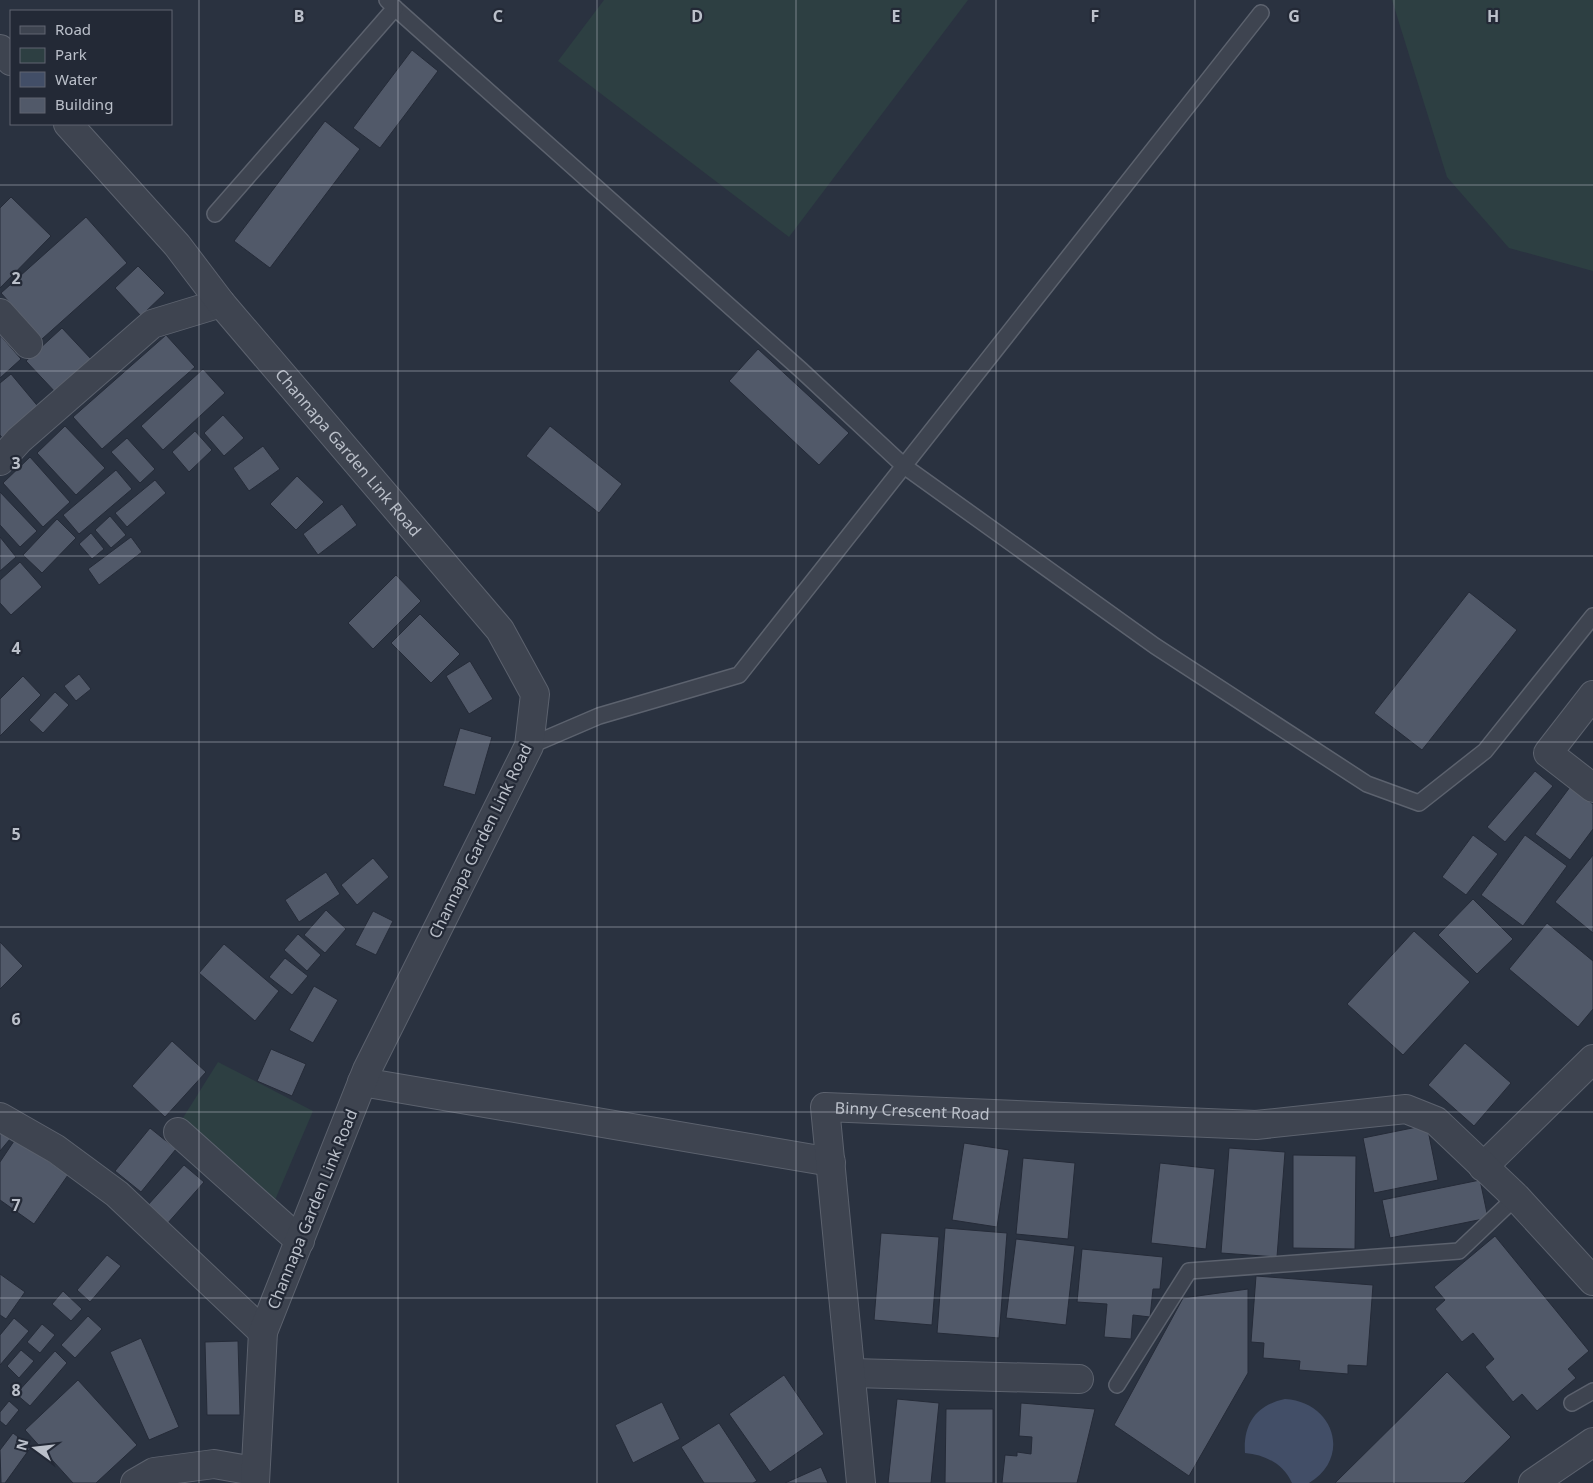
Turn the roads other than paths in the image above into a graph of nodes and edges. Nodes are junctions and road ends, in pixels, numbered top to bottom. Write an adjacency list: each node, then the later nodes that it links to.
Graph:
1 (391, 4): 6 (lane); 11 (lane)
2 (1261, 13): 11 (lane)
3 (0, 49): 4 (street)
4 (10, 60)
5 (69, 125): 7 (street, Channapa Garden Link Road)
6 (214, 214)
7 (221, 303): 10 (street); 14 (street, Channapa Garden Link Road)
8 (0, 313): 9 (street)
9 (28, 344)
10 (0, 461)
11 (904, 466): 12 (lane); 14 (lane)
12 (1593, 616)
13 (1593, 695): 15 (street)
14 (529, 746): 17 (street, Channapa Garden Link Road)
15 (1593, 788)
16 (1593, 1059): 21 (street)
17 (362, 1082): 20 (street); 23 (street, Channapa Garden Link Road)
18 (0, 1117): 25 (street)
19 (178, 1132): 23 (street)
20 (831, 1162): 21 (street, Binny Crescent Road); 26 (street, Binny Crescent Road)
21 (1483, 1167): 22 (street)
22 (1516, 1197): 24 (street); 28 (lane)
23 (300, 1241): 25 (street, Channapa Garden Link Road)
24 (1593, 1281)
25 (263, 1332): 32 (street, Channapa Garden Link Road)
26 (852, 1373): 27 (street); 34 (street, Binny Crescent Road)
27 (1078, 1379)
28 (1117, 1385)
29 (1593, 1391): 30 (lane)
30 (1572, 1403)
31 (1593, 1442): 35 (street)
32 (255, 1477): 33 (street)
33 (135, 1483)
34 (861, 1483)
35 (1533, 1483)

